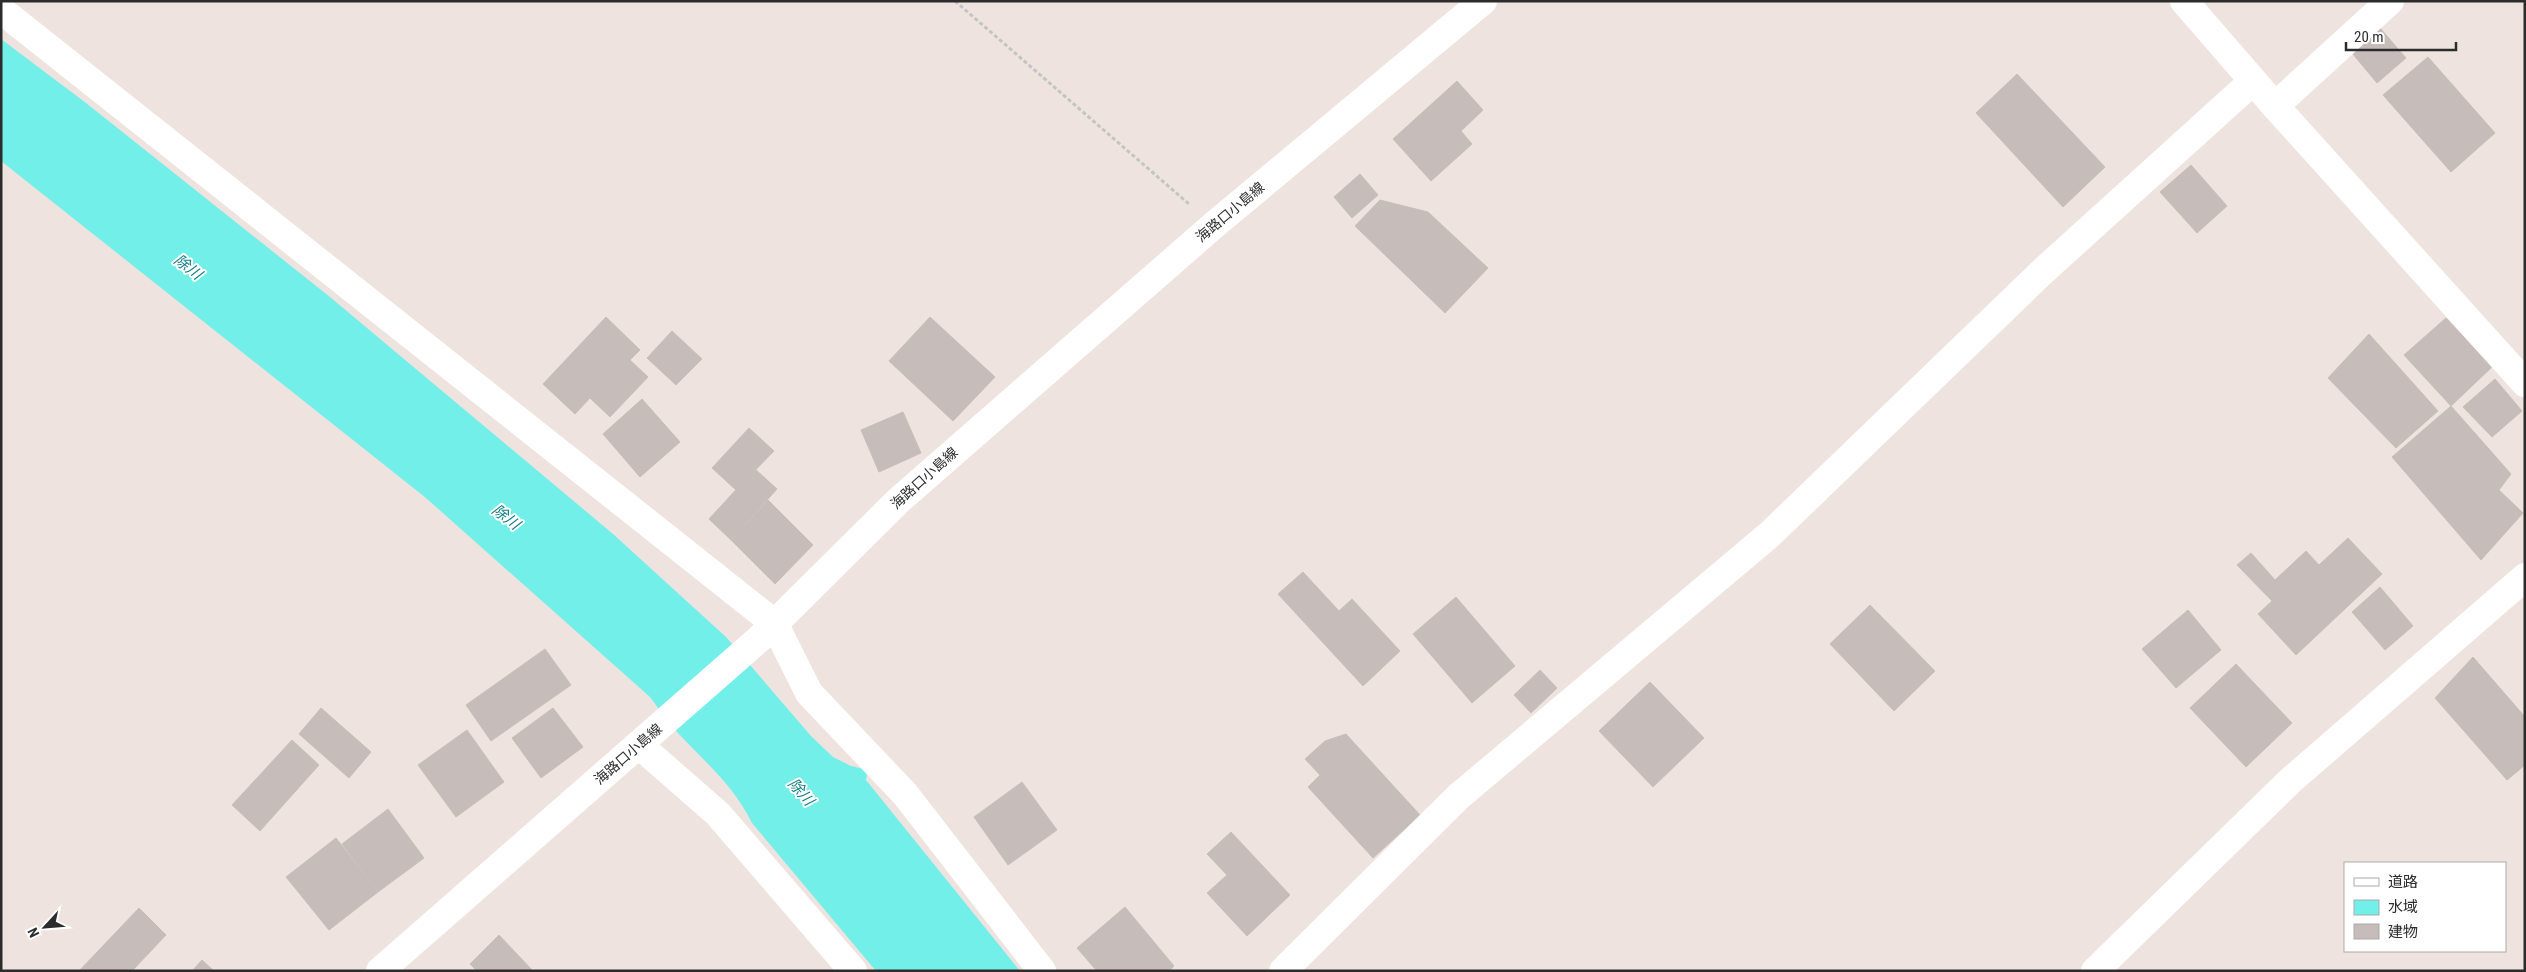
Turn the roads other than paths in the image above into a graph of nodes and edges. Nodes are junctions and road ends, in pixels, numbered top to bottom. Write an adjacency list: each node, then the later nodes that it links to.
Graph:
1 (1483, 1): 9 (street, 海路口小島線)
2 (2184, 1): 5 (street)
3 (2390, 1): 6 (street)
4 (1, 10): 9 (street)
5 (2253, 81): 6 (street); 14 (street)
6 (2274, 106): 7 (street)
7 (2525, 384)
8 (2525, 576): 15 (street)
9 (767, 631): 10 (street, 海路口小島線); 13 (street)
10 (639, 745): 11 (street, 海路口小島線); 12 (street)
11 (380, 971)
12 (853, 971)
13 (1042, 971)
14 (1283, 971)
15 (2095, 971)

